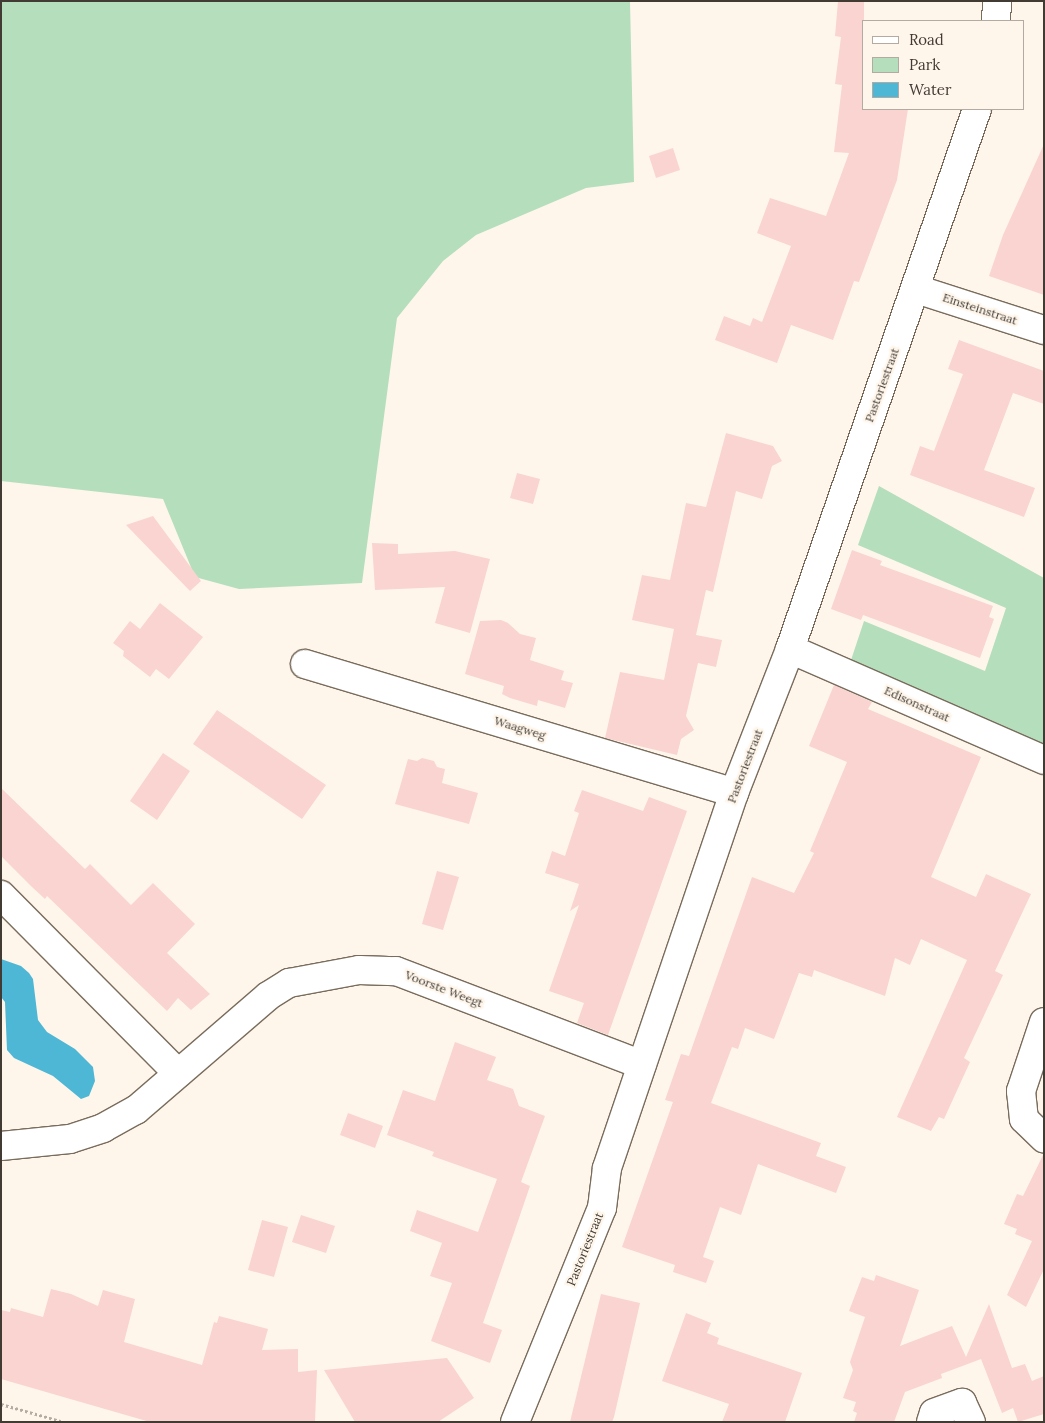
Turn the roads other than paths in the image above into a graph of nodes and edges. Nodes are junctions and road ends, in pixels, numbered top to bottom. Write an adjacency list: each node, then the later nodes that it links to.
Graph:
1 (997, 1): 2 (street)
2 (996, 20)
3 (977, 110): 4 (street, Pastoriestraat)
4 (916, 289): 5 (street, Einsteinstraat); 6 (street, Pastoriestraat)
5 (1044, 330)
6 (790, 649): 8 (street, Edisonstraat); 9 (street, Pastoriestraat)
7 (306, 664): 9 (street, Waagweg)
8 (1044, 760)
9 (734, 793): 12 (street, Pastoriestraat)
10 (1, 895): 13 (street)
11 (1044, 1022): 14 (street)
12 (642, 1065): 13 (street, Voorste Weegt); 16 (street, Pastoriestraat)
13 (178, 1073): 15 (street, Voorste Weegt)
14 (1044, 1138)
15 (1, 1146)
16 (515, 1422)
17 (930, 1422): 18 (street)
18 (971, 1422)

